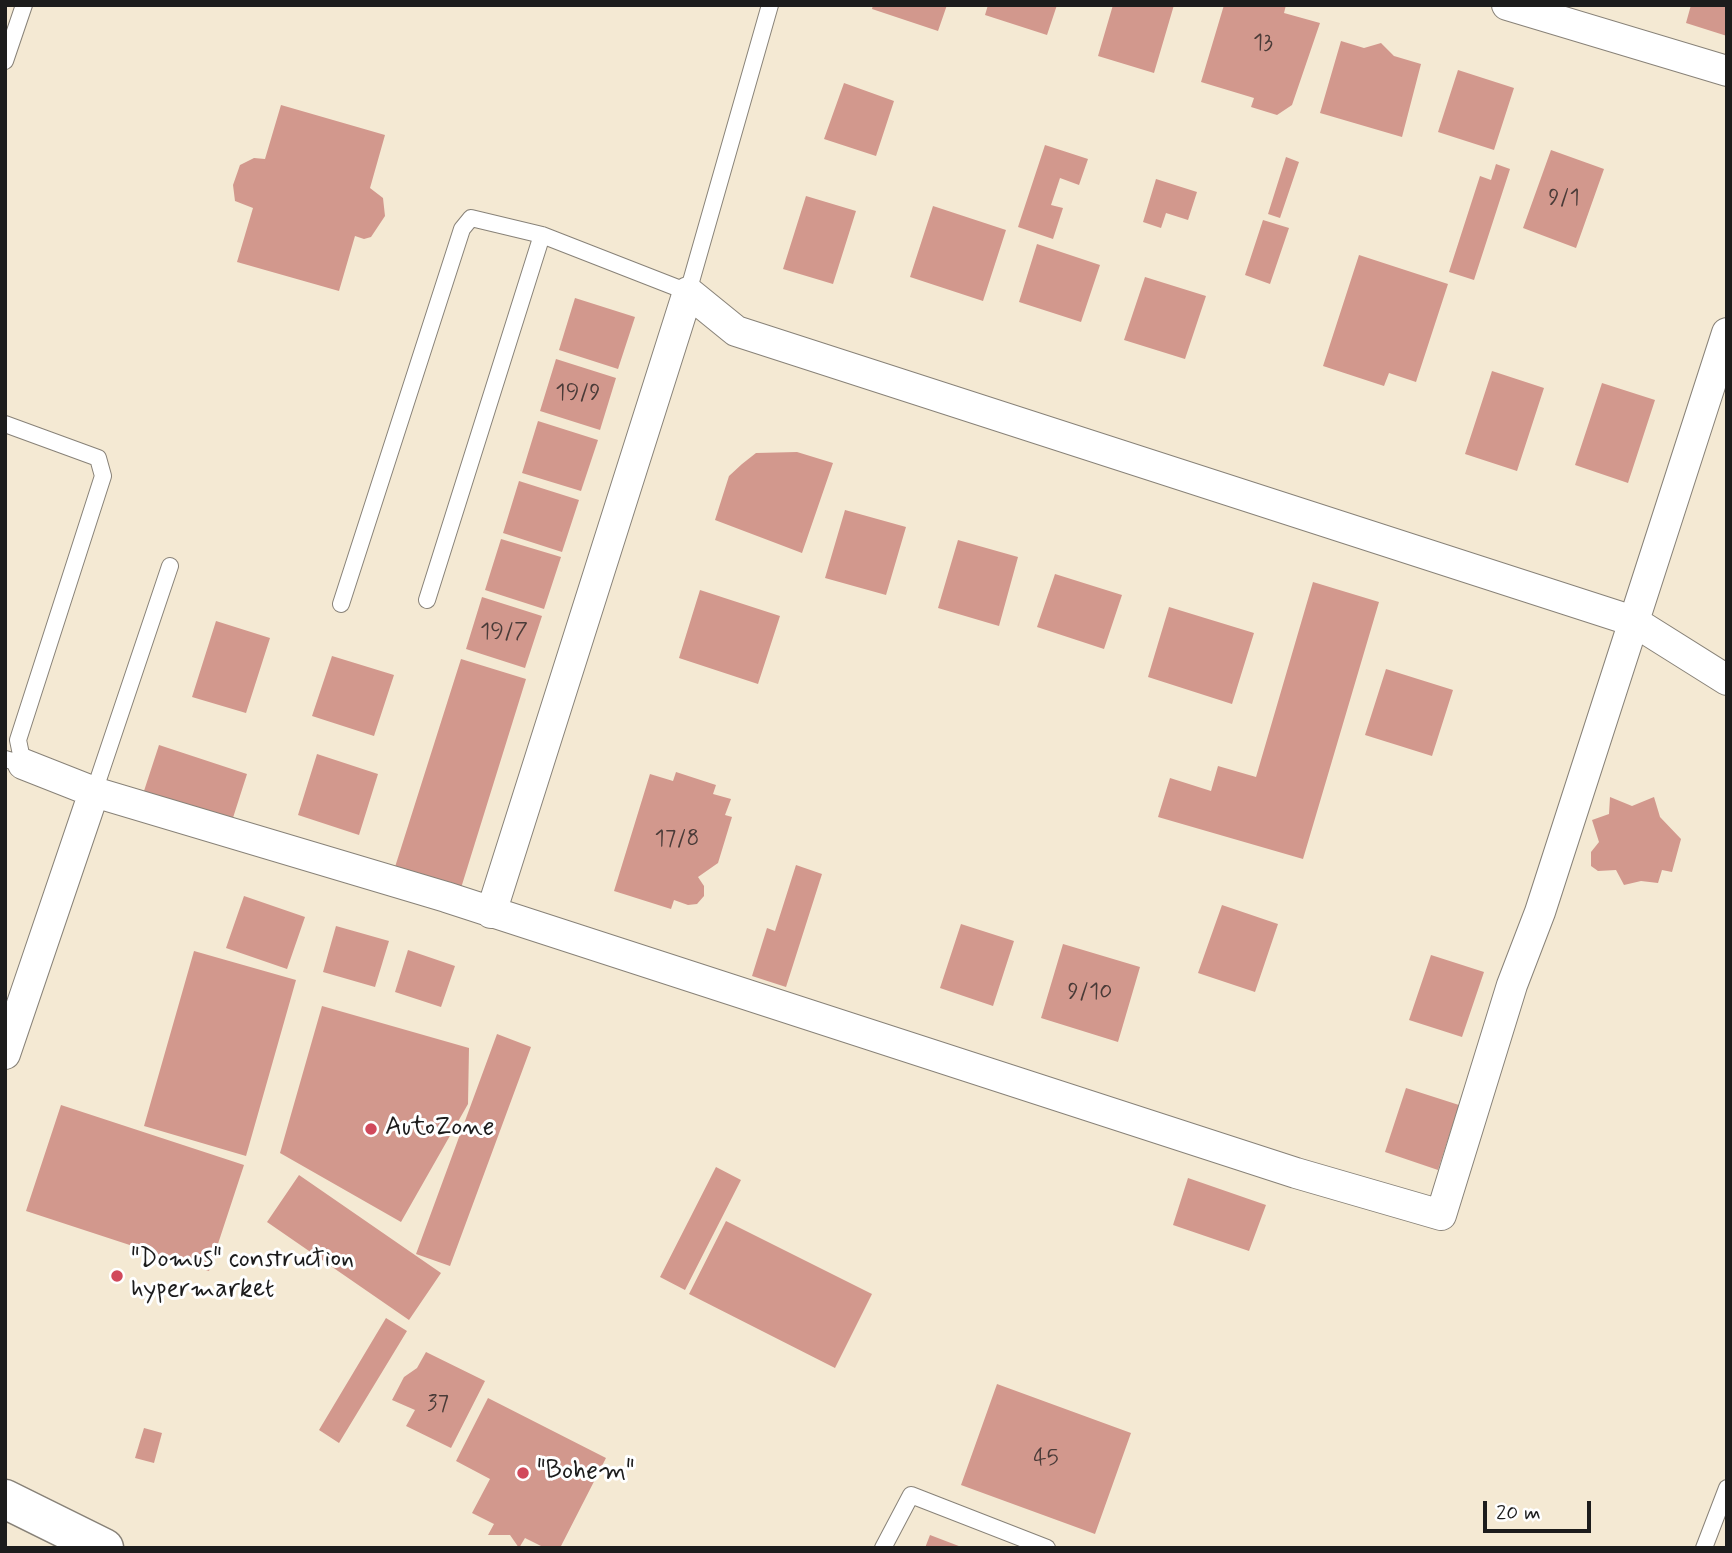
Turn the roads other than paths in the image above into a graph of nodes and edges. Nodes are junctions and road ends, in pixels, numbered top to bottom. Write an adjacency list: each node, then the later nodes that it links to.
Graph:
1 (24, 5): 4 (lane)
2 (770, 5): 7 (lane)
3 (1507, 5): 5 (street)
4 (5, 61)
5 (1727, 71)
6 (542, 235): 7 (lane); 11 (lane); 12 (lane)
7 (688, 292): 13 (street); 17 (street)
8 (1727, 332): 13 (street)
9 (5, 424): 15 (lane)
10 (170, 566): 16 (lane)
11 (427, 600)
12 (341, 604)
13 (1633, 621): 14 (street); 17 (street)
14 (1727, 680)
15 (14, 761): 16 (street)
16 (94, 792): 17 (street); 18 (street)
17 (491, 914)
18 (5, 1054)
19 (1727, 1489): 24 (lane)
20 (5, 1499): 21 (main road)
21 (104, 1548)
22 (883, 1548): 23 (lane)
23 (1047, 1548)
24 (1704, 1548)

